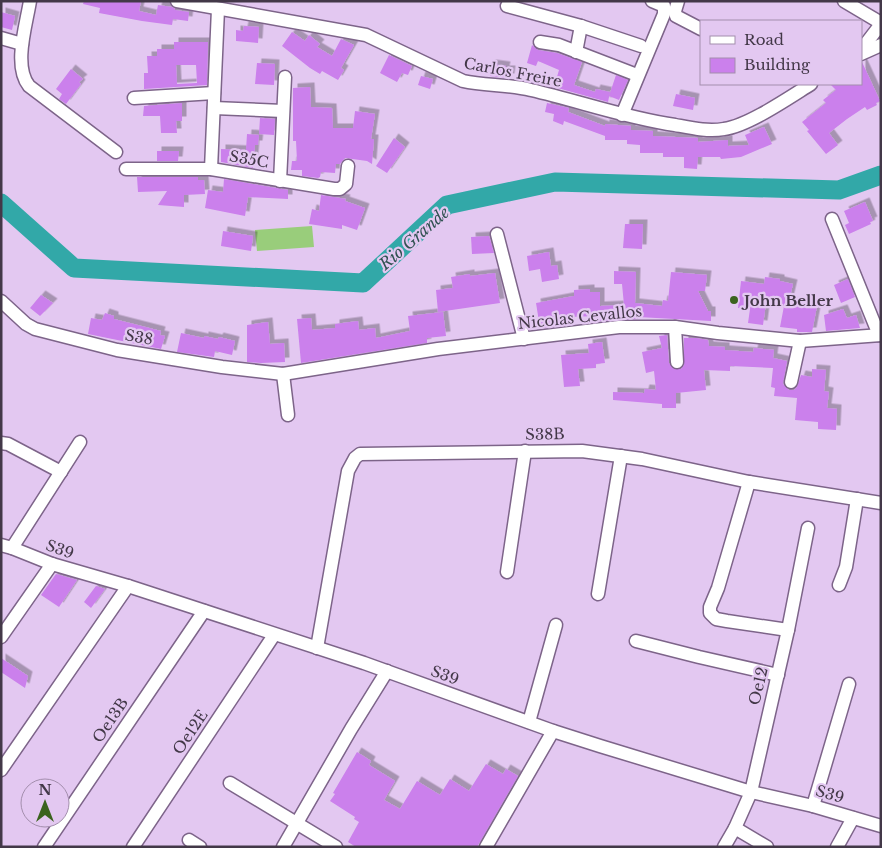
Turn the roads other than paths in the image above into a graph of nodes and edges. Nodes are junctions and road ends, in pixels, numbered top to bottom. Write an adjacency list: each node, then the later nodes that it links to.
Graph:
1 (30, 1): 13 (street)
2 (176, 1): 7 (street, Carlos Freire)
3 (652, 1): 19 (street)
4 (678, 1): 10 (street)
5 (844, 1): 8 (street)
6 (507, 6): 9 (street)
7 (218, 9): 22 (street); 26 (street, Carlos Freire)
8 (881, 24): 16 (street)
9 (581, 26): 15 (street); 17 (street)
10 (700, 28)
11 (1, 38): 13 (street)
12 (540, 42): 17 (street)
13 (22, 44): 27 (street)
14 (881, 45): 18 (street)
15 (641, 46)
16 (862, 49)
17 (576, 52): 19 (street)
18 (862, 54)
19 (637, 75): 26 (street)
20 (285, 77): 25 (street)
21 (809, 85): 26 (street, Carlos Freire)
22 (214, 93): 23 (street); 24 (street)
23 (134, 98)
24 (214, 108): 25 (street); 30 (street)
25 (283, 111): 31 (street)
26 (622, 115)
27 (116, 152)
28 (348, 166): 31 (street, S35C)
29 (126, 168): 30 (street, S35C)
30 (211, 169): 31 (street, S35C)
31 (280, 181)
32 (832, 219): 36 (street)
33 (497, 234): 37 (street)
34 (1, 301): 40 (street, S38)
35 (675, 327): 37 (street, Nicolas Cevallos); 38 (street, Nicolas Cevallos); 39 (street)
36 (880, 335): 38 (street, Nicolas Cevallos)
37 (524, 339): 40 (street, Nicolas Cevallos)
38 (800, 341): 41 (street)
39 (677, 362)
40 (283, 374): 42 (street)
41 (792, 382)
42 (288, 415)
43 (80, 442): 47 (street)
44 (1, 443): 47 (street)
45 (525, 450): 46 (street, S38B); 54 (street); 64 (street, S38B)
46 (621, 456): 48 (street, S38B); 57 (street)
47 (61, 472): 52 (street)
48 (749, 482): 49 (street); 60 (street)
49 (857, 499): 50 (street); 55 (street)
50 (881, 503)
51 (808, 528): 60 (street, Oe12)
52 (7, 546): 53 (street, S39)
53 (52, 564): 56 (street, S39); 62 (street)
54 (507, 572)
55 (839, 584)
56 (128, 586): 58 (street, S39); 70 (street)
57 (598, 594)
58 (204, 611): 61 (street, S39); 78 (street, Oe13B)
59 (556, 626): 68 (street)
60 (788, 630): 66 (street, Oe12)
61 (274, 635): 64 (street, S39); 79 (street, Oe12E)
62 (1, 637)
63 (636, 641): 66 (street)
64 (318, 648): 65 (street, S39)
65 (387, 671): 68 (street, S39); 75 (street)
66 (778, 674): 72 (street, Oe12)
67 (849, 684): 73 (street)
68 (529, 722): 69 (street, S39)
69 (553, 731): 72 (street, S39); 82 (street)
70 (1, 770)
71 (230, 783): 75 (street)
72 (751, 792): 73 (street, S39); 77 (street, Oe12)
73 (812, 806): 74 (street, S39)
74 (853, 818): 76 (street, S39); 85 (street)
75 (298, 823): 80 (street); 81 (street)
76 (881, 826)
77 (735, 828): 83 (street, Oe12); 84 (street)
78 (44, 847)
79 (133, 847)
80 (283, 847)
81 (336, 847)
82 (486, 847)
83 (724, 847)
84 (767, 847)
85 (838, 847)

